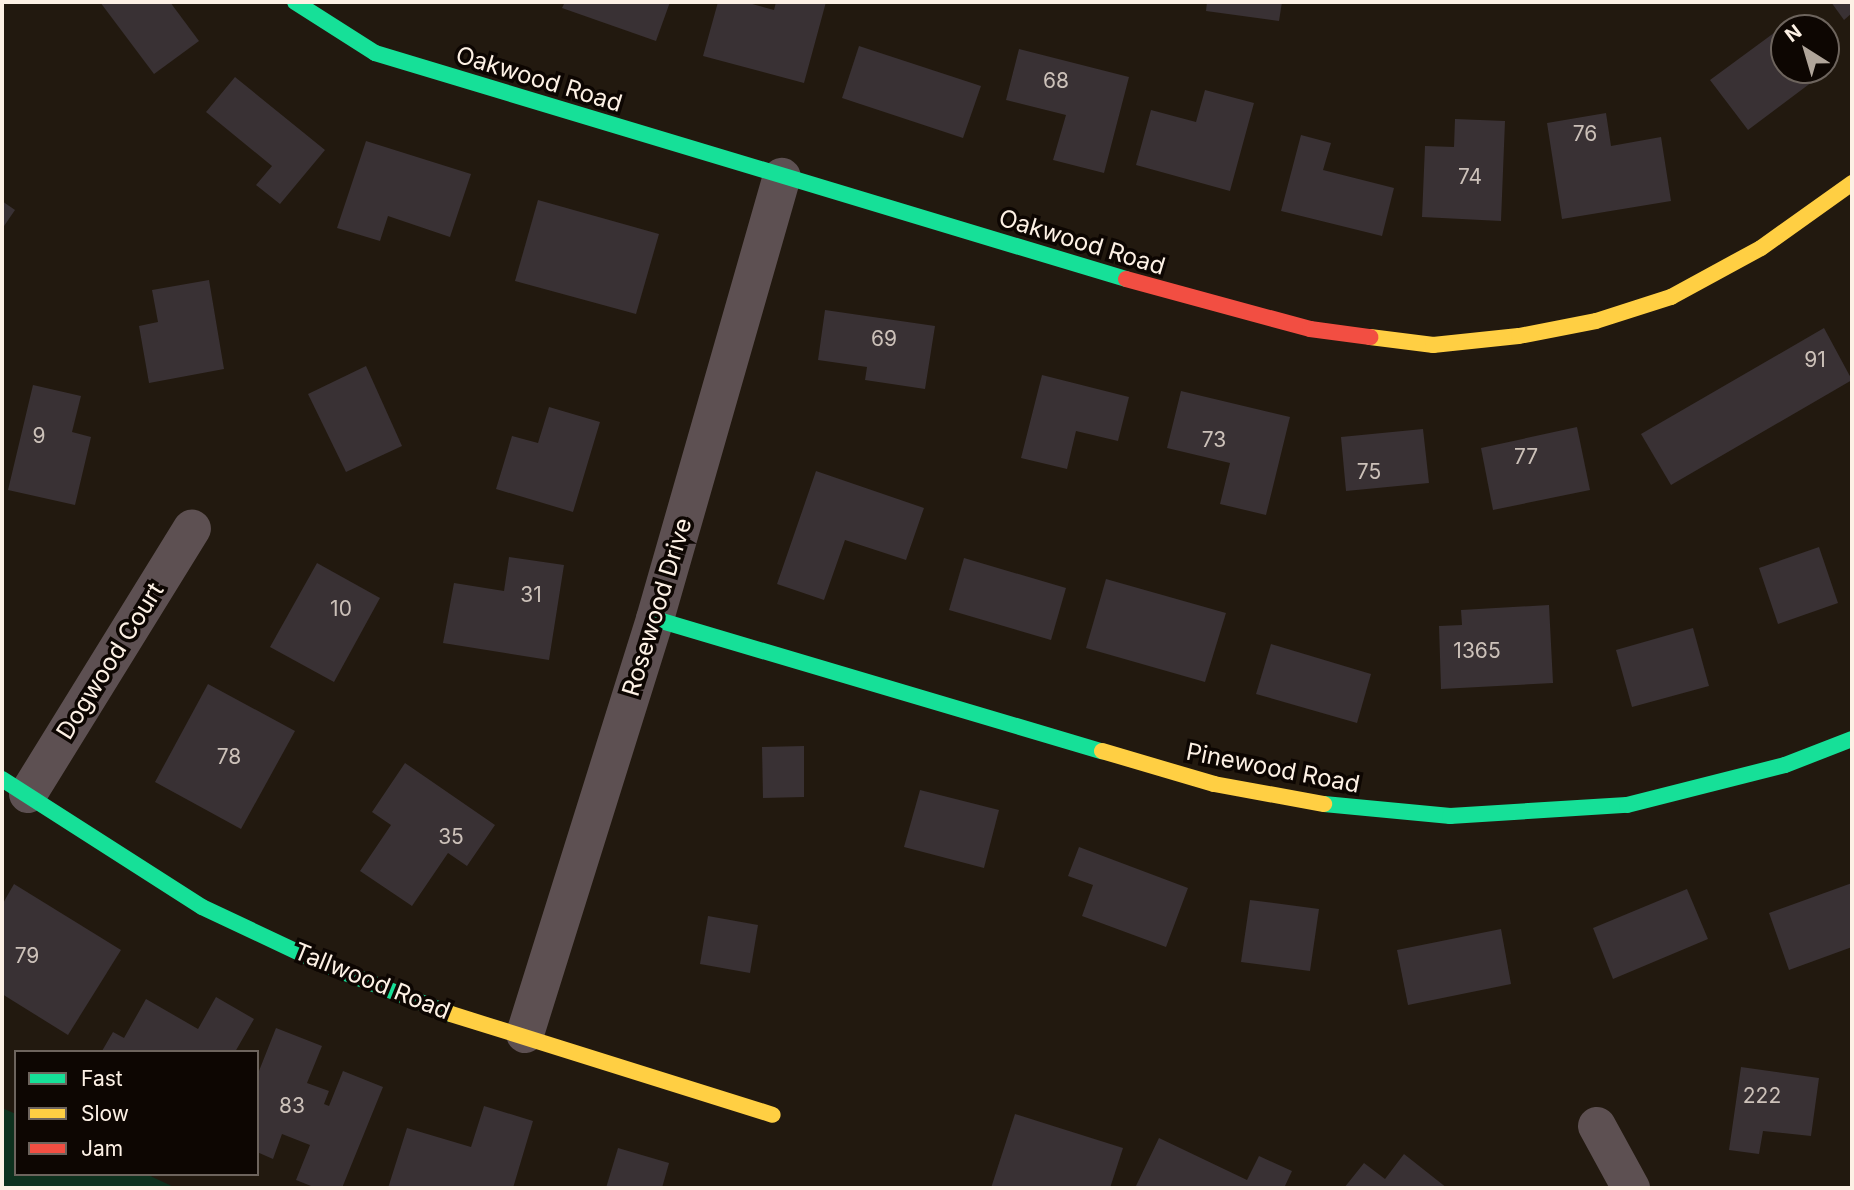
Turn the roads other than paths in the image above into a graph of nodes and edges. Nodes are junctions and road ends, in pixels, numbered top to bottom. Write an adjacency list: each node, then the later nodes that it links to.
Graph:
1 (296, 2): 2 (street, Oakwood Road)
2 (782, 177): 3 (street, Oakwood Road); 5 (street, Rosewood Drive)
3 (1852, 183)
4 (191, 528): 7 (street, Dogwood Court)
5 (655, 619): 6 (street, Pinewood Road); 8 (street, Rosewood Drive)
6 (1852, 739)
7 (15, 787): 8 (street, Tallwood Road)
8 (525, 1034): 9 (street, Tallwood Road)
9 (773, 1115)
10 (1597, 1126): 11 (street)
11 (1631, 1188)

